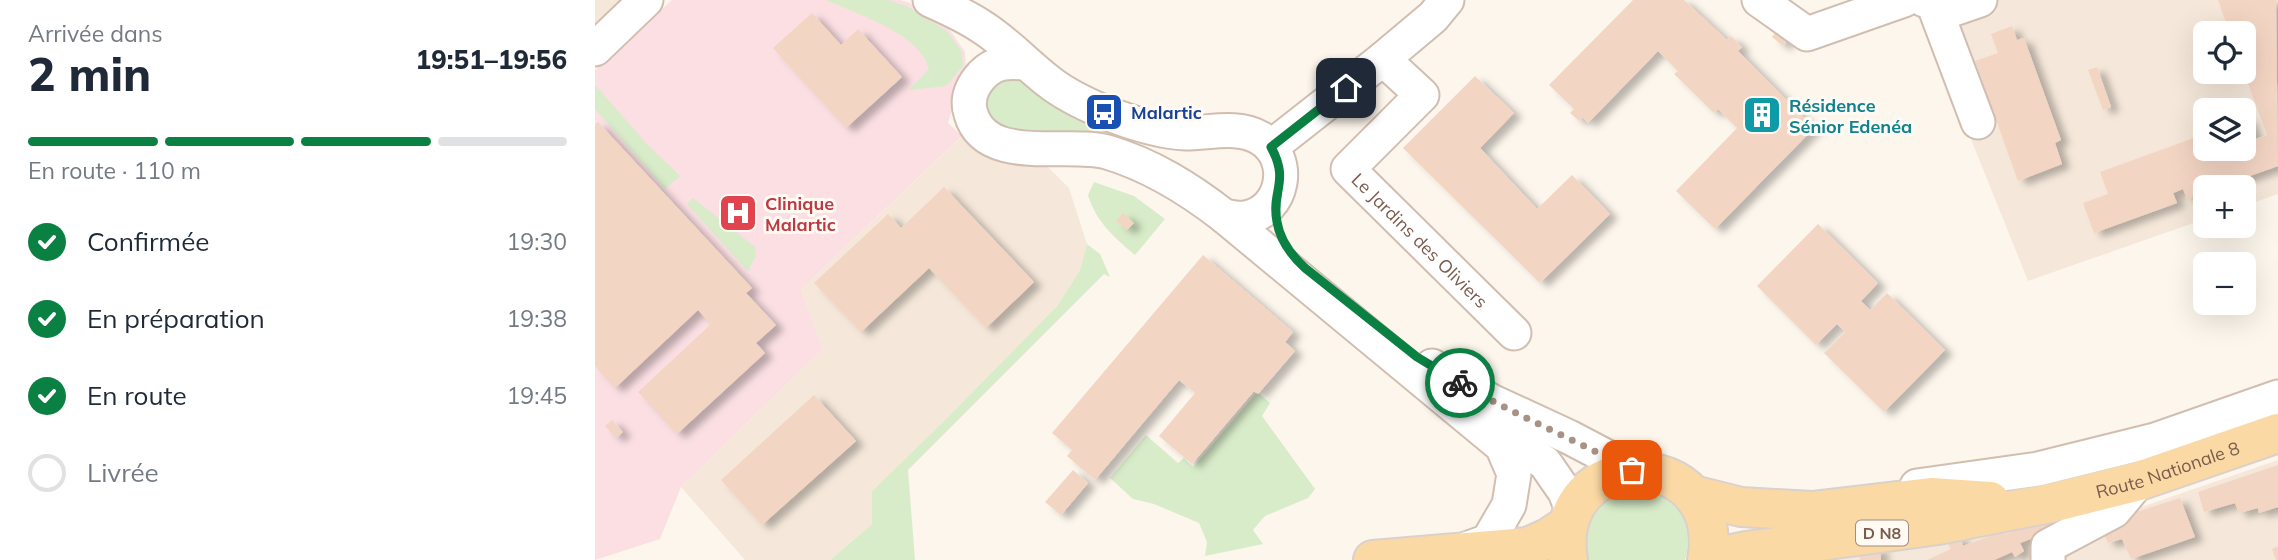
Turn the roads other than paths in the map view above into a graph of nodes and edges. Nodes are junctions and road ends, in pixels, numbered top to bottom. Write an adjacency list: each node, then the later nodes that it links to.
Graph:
1 (646, 0): 7 (street)
2 (1447, 0): 8 (street)
3 (1759, 0): 5 (street)
4 (1980, 0): 5 (street)
5 (1921, 1): 11 (street)
6 (939, 4): 9 (street); 10 (street)
7 (595, 49)
8 (1383, 59): 12 (street); 15 (street, Le Jardins des Oliviers)
9 (1026, 63): 10 (street); 12 (street)
10 (982, 75): 14 (street)
11 (1978, 122)
12 (1271, 147): 13 (street)
13 (1277, 195): 14 (street); 19 (street)
14 (1224, 216): 16 (street)
15 (1514, 333)
16 (1435, 390): 24 (street); 25 (street)
17 (2278, 397): 21 (street, D N8)
18 (2278, 433): 20 (main road, Route Nationale 8 / D N8)
19 (1632, 470): 22 (main road, Route Nationale 8); 24 (main road)
20 (2139, 481): 21 (main road, Route Nationale 8 / D N8); 28 (street)
21 (2046, 486): 22 (street, D N8); 23 (main road, Route Nationale 8 / D N8); 27 (main road, Route Nationale 8 / D N8)
22 (1686, 488): 23 (main road, Route Nationale 8 / D N8); 27 (main road)
23 (1962, 500): 27 (street, D N8)
24 (1570, 532): 25 (main road)
25 (1455, 552): 26 (main road)
26 (1373, 560)
27 (1707, 560)
28 (2048, 560)

